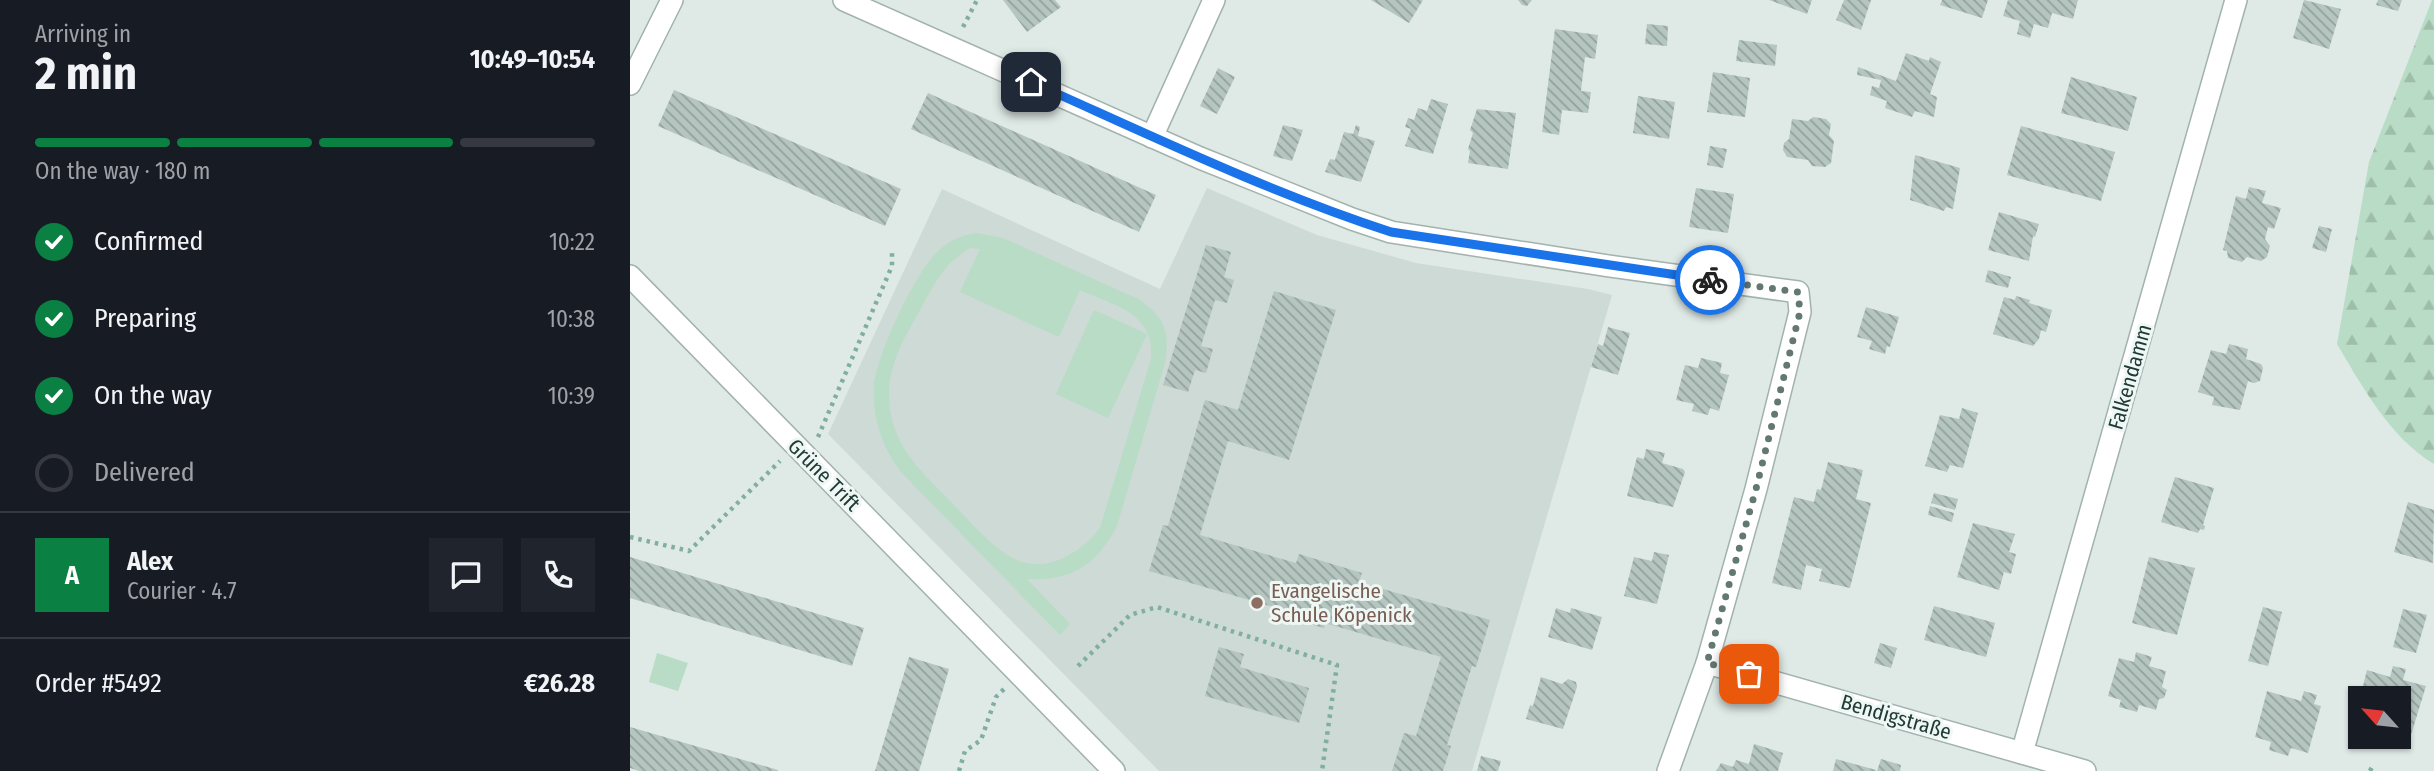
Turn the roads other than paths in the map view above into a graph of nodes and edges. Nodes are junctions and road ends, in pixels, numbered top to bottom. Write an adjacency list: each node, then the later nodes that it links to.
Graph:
1 (672, 0): 5 (street)
2 (844, 0): 6 (street)
3 (1214, 0): 6 (street)
4 (2236, 0): 9 (street, Falkendamm)
5 (630, 84)
6 (1152, 137): 8 (street)
7 (630, 276): 10 (street, Grüne Trift)
8 (1707, 663): 9 (street, Bendigstraße); 11 (street)
9 (2022, 753): 12 (street, Bendigstraße)
10 (1114, 771)
11 (1668, 771)
12 (2085, 771)

